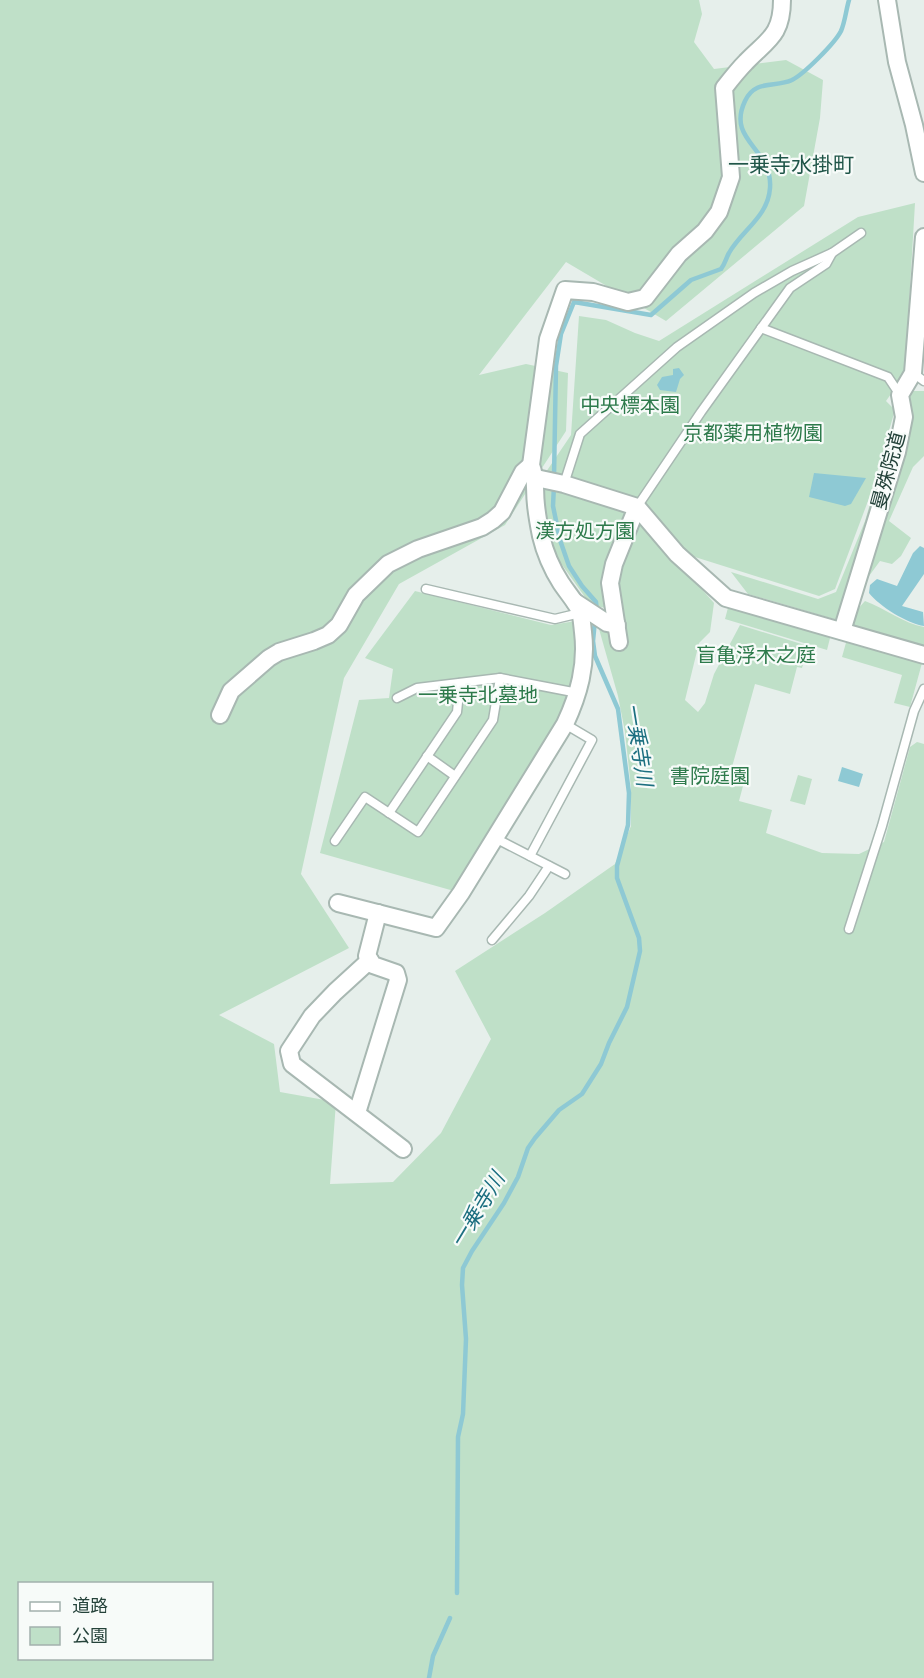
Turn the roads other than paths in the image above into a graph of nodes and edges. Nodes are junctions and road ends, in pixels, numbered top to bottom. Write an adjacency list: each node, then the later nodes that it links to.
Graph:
1 (782, 0): 11 (street)
2 (887, 0): 3 (street)
3 (919, 121): 4 (street)
4 (924, 173)
5 (861, 233): 7 (lane)
6 (924, 237): 9 (street)
7 (832, 253): 8 (lane); 12 (lane)
8 (761, 328): 10 (lane); 13 (lane)
9 (919, 377): 10 (street)
10 (900, 395): 16 (street, 曼殊院道)
11 (533, 471): 12 (street); 15 (street); 23 (street)
12 (564, 484): 13 (street)
13 (637, 507): 15 (street); 16 (street)
14 (426, 589): 15 (lane)
15 (582, 608): 21 (street)
16 (842, 631): 17 (street)
17 (924, 655)
18 (500, 678): 19 (lane); 21 (lane); 26 (lane)
19 (460, 683): 22 (lane); 25 (lane)
20 (924, 689): 35 (lane)
21 (578, 693): 24 (street)
22 (397, 699)
23 (220, 715)
24 (565, 724): 28 (street); 30 (lane)
25 (427, 756): 26 (lane); 27 (lane)
26 (455, 776): 27 (lane)
27 (389, 813): 29 (lane)
28 (495, 838): 30 (lane); 34 (street)
29 (335, 841)
30 (530, 856): 31 (lane)
31 (549, 866): 32 (lane); 36 (lane)
32 (565, 874)
33 (338, 903): 34 (street)
34 (378, 914): 37 (street)
35 (849, 929)
36 (492, 940)
37 (370, 960): 38 (street); 38 (street)
38 (357, 1113): 39 (street)
39 (404, 1149)

